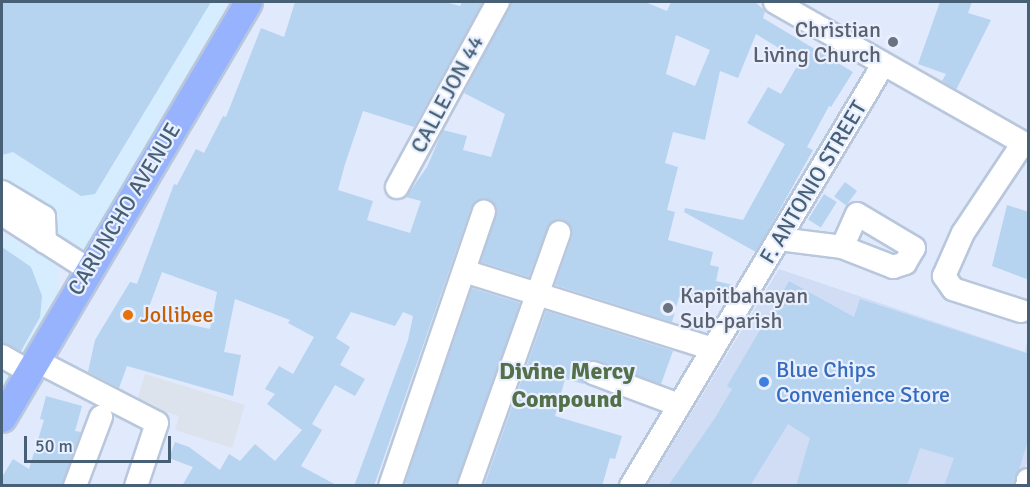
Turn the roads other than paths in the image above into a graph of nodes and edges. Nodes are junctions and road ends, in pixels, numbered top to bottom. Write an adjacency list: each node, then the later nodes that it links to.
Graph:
1 (248, 2): 14 (main road, CARUNCHO AVENUE)
2 (498, 2): 6 (street, CALLEJON 44)
3 (775, 2): 4 (street)
4 (884, 64): 5 (street); 11 (street, F. ANTONIO STREET)
5 (1026, 145): 17 (street)
6 (397, 188)
7 (2, 192): 12 (street)
8 (484, 212): 15 (street)
9 (2, 214): 12 (street)
10 (559, 233): 16 (street)
11 (779, 239): 13 (street); 18 (street, F. ANTONIO STREET)
12 (45, 242): 14 (street)
13 (842, 247)
14 (88, 269): 20 (main road, CARUNCHO AVENUE)
15 (464, 271): 16 (street); 28 (street)
16 (538, 294): 18 (street); 29 (street)
17 (1021, 311)
18 (713, 349): 22 (street, F. ANTONIO STREET)
19 (2, 356): 20 (street)
20 (32, 366): 24 (main road, CARUNCHO AVENUE); 27 (street)
21 (593, 374): 22 (street)
22 (679, 405): 30 (street, F. ANTONIO STREET)
23 (100, 417): 26 (street)
24 (2, 418)
25 (1029, 480): 31 (street)
26 (75, 486)
27 (136, 486)
28 (390, 486)
29 (469, 486)
30 (631, 486)
31 (1027, 486)

